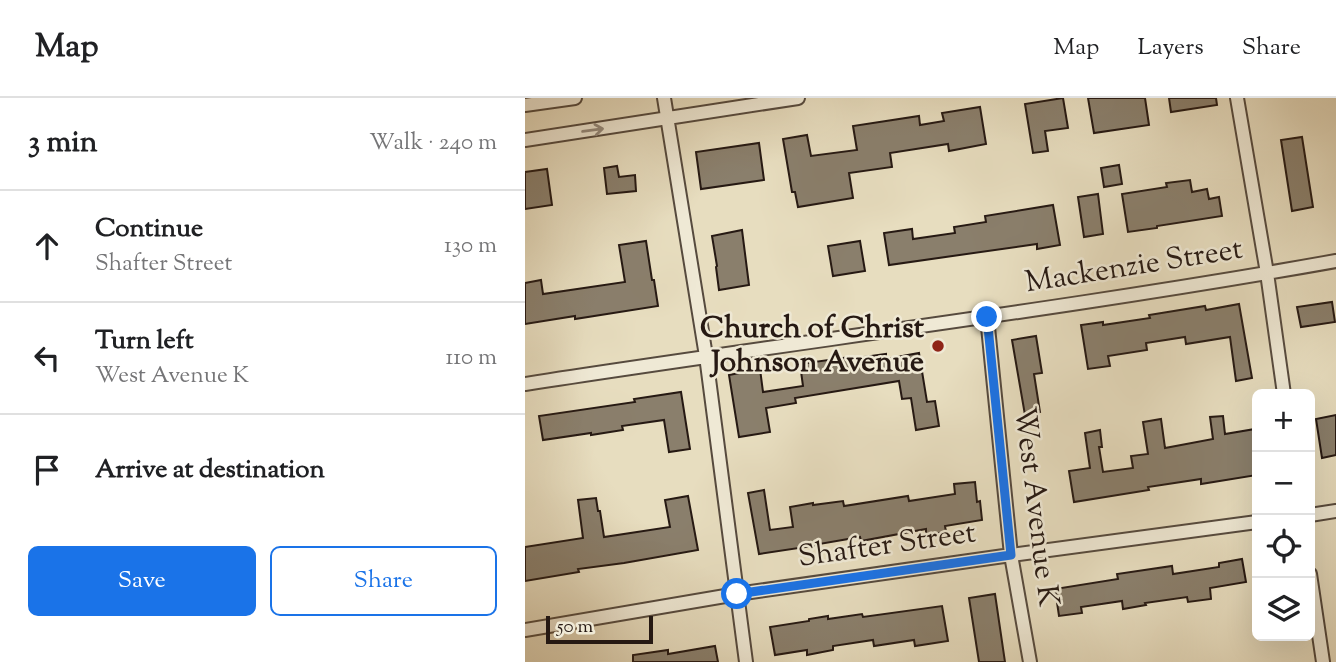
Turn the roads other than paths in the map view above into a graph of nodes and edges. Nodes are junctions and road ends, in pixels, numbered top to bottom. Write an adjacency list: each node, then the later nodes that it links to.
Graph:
1 (575, 98): 5 (street)
2 (664, 98): 6 (street)
3 (798, 98): 6 (street)
4 (1237, 98): 9 (street)
5 (525, 105)
6 (667, 119): 7 (street, one-way to 6); 11 (street)
7 (525, 140)
8 (1336, 261): 9 (street, Mackenzie Street)
9 (1267, 273): 10 (street, Mackenzie Street); 13 (street)
10 (987, 317): 11 (street, Mackenzie Street); 17 (street, West Avenue K)
11 (706, 356): 12 (street, Mackenzie Street); 19 (street)
12 (525, 384)
13 (1283, 389)
14 (1336, 511): 15 (street)
15 (1315, 514)
16 (1252, 523): 17 (street, Shafter Street)
17 (1011, 555): 19 (street, Shafter Street); 22 (street, West Avenue K)
18 (1311, 578): 23 (street)
19 (737, 594): 20 (street, Shafter Street); 21 (street)
20 (525, 630)
21 (746, 662)
22 (1030, 662)
23 (1323, 662)

